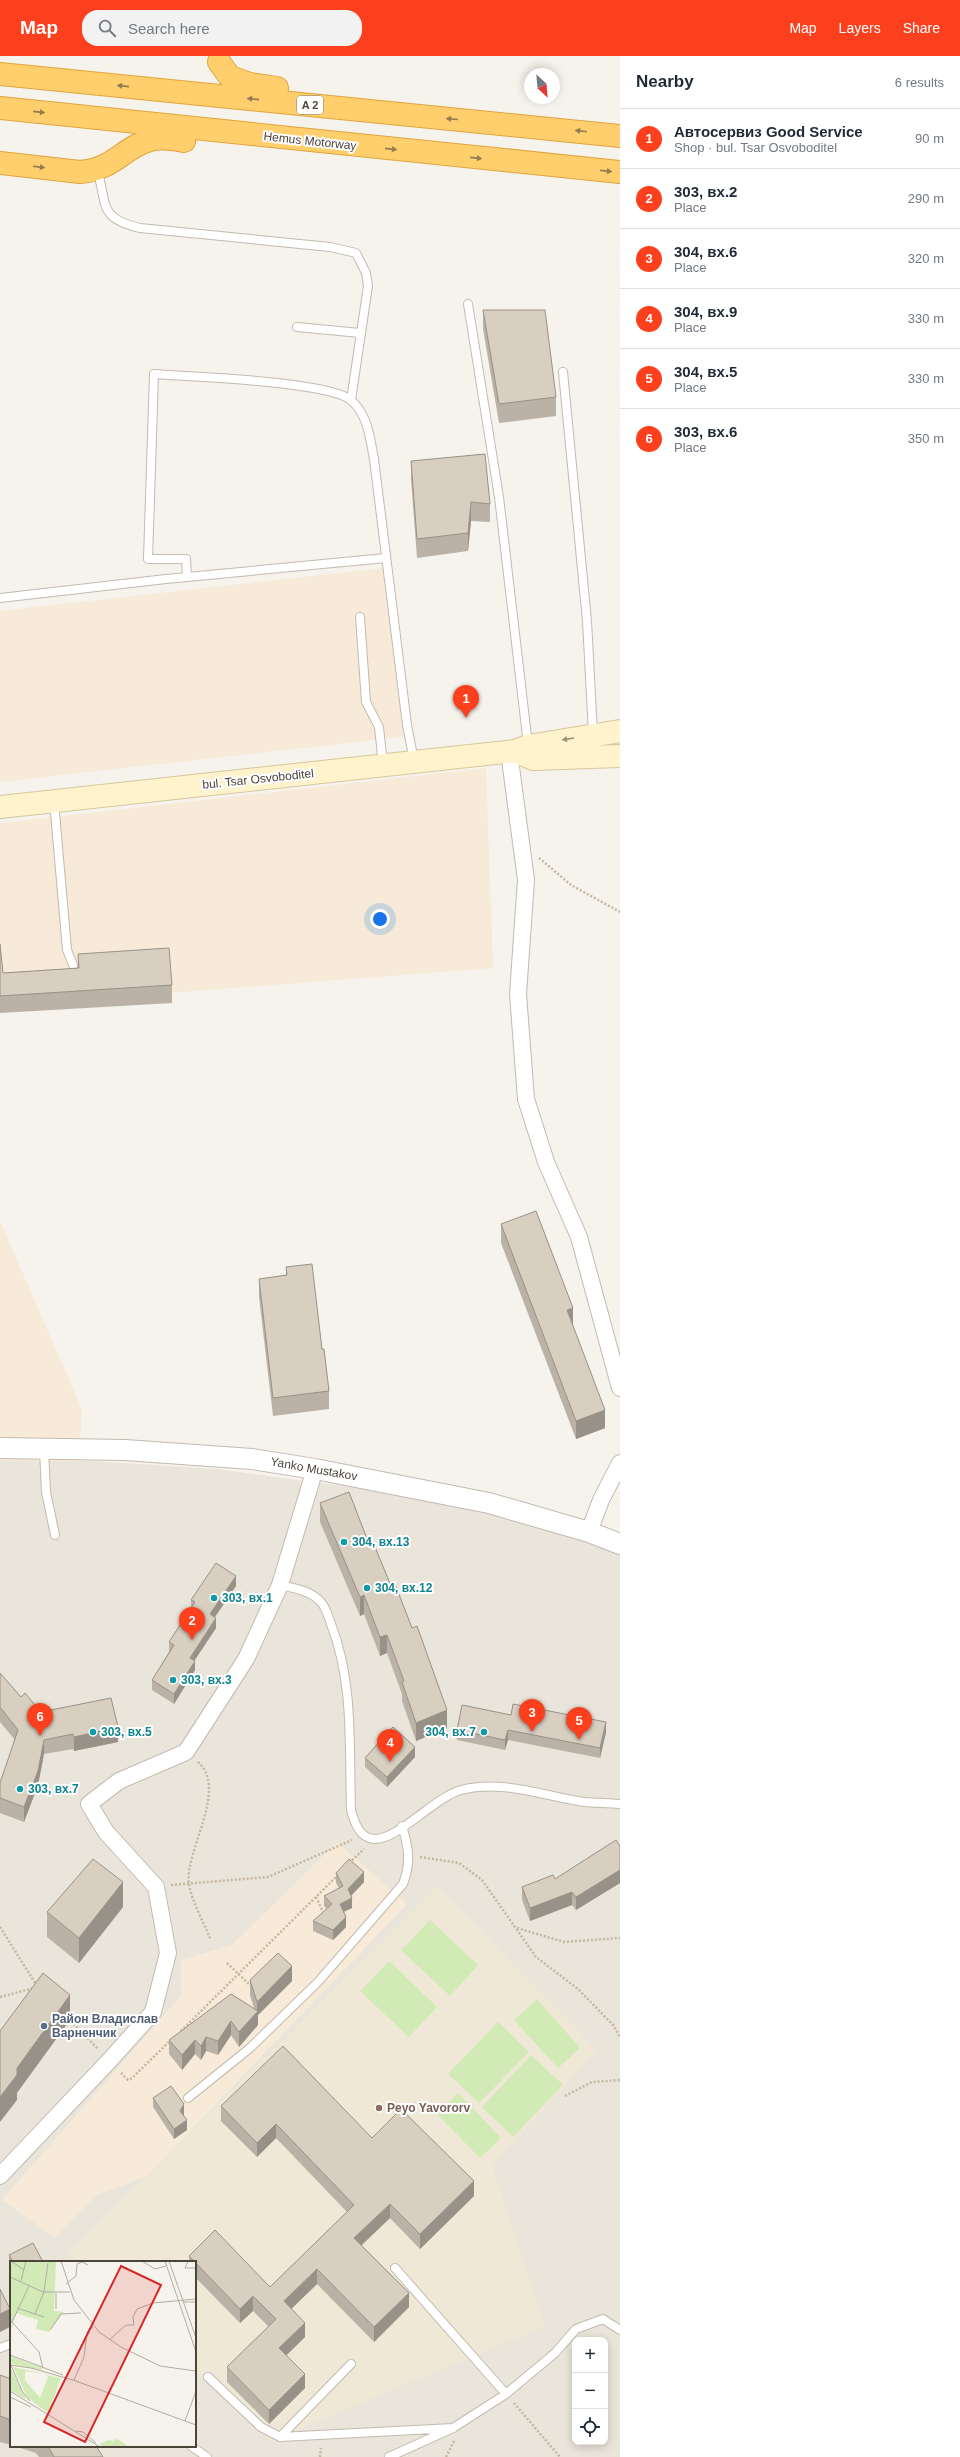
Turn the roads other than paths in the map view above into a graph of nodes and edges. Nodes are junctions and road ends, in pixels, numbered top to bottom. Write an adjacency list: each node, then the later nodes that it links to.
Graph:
1 (219, 59): 4 (highway)
2 (0, 74): 4 (highway, A 2, one-way to 2)
3 (0, 108): 6 (highway, Hemus Motorway, one-way to 6)
4 (355, 110): 5 (highway, A 2, one-way to 4)
5 (620, 136)
6 (359, 146): 8 (highway); 9 (highway, Hemus Motorway, one-way to 9)
7 (0, 163): 8 (highway, one-way to 8)
8 (96, 169): 12 (lane)
9 (620, 172)
10 (468, 304): 21 (lane)
11 (297, 327): 12 (lane)
12 (360, 333): 14 (lane)
13 (563, 372): 20 (lane)
14 (351, 400): 15 (lane); 16 (lane)
15 (386, 558): 16 (lane); 23 (lane)
16 (187, 577): 17 (lane)
17 (0, 598)
18 (360, 617): 24 (lane)
19 (620, 731): 20 (main road, bul. Tsar Osvoboditel)
20 (593, 735): 21 (main road, bul. Tsar Osvoboditel, one-way to 21)
21 (517, 749): 22 (main road, bul. Tsar Osvoboditel); 23 (main road, bul. Tsar Osvoboditel); 28 (street)
22 (620, 756)
23 (414, 762): 24 (main road, bul. Tsar Osvoboditel)
24 (383, 765): 25 (main road, bul. Tsar Osvoboditel)
25 (54, 801): 26 (main road, bul. Tsar Osvoboditel); 27 (lane)
26 (0, 807)
27 (73, 965)
28 (620, 1388)
29 (44, 1447): 30 (street, Yanko Mustakov); 32 (street, Yanko Mustakov); 34 (lane)
30 (0, 1448)
31 (620, 1464): 33 (street)
32 (315, 1469): 33 (street, Yanko Mustakov); 36 (street)
33 (590, 1532): 35 (street, Yanko Mustakov)
34 (55, 1535)
35 (620, 1544)
36 (280, 1586): 38 (lane); 40 (street)
37 (620, 1804): 38 (lane)
38 (402, 1826): 39 (lane)
39 (188, 2098)
40 (0, 2176)
41 (396, 2268): 47 (lane)
42 (620, 2330): 47 (lane)
43 (10, 2344): 44 (lane)
44 (0, 2348)
45 (351, 2364): 49 (lane)
46 (208, 2377): 49 (lane)
47 (506, 2394): 48 (lane)
48 (453, 2428): 49 (lane); 52 (lane)
49 (280, 2437)
50 (192, 2447): 51 (lane)
51 (207, 2457)
52 (389, 2457)

